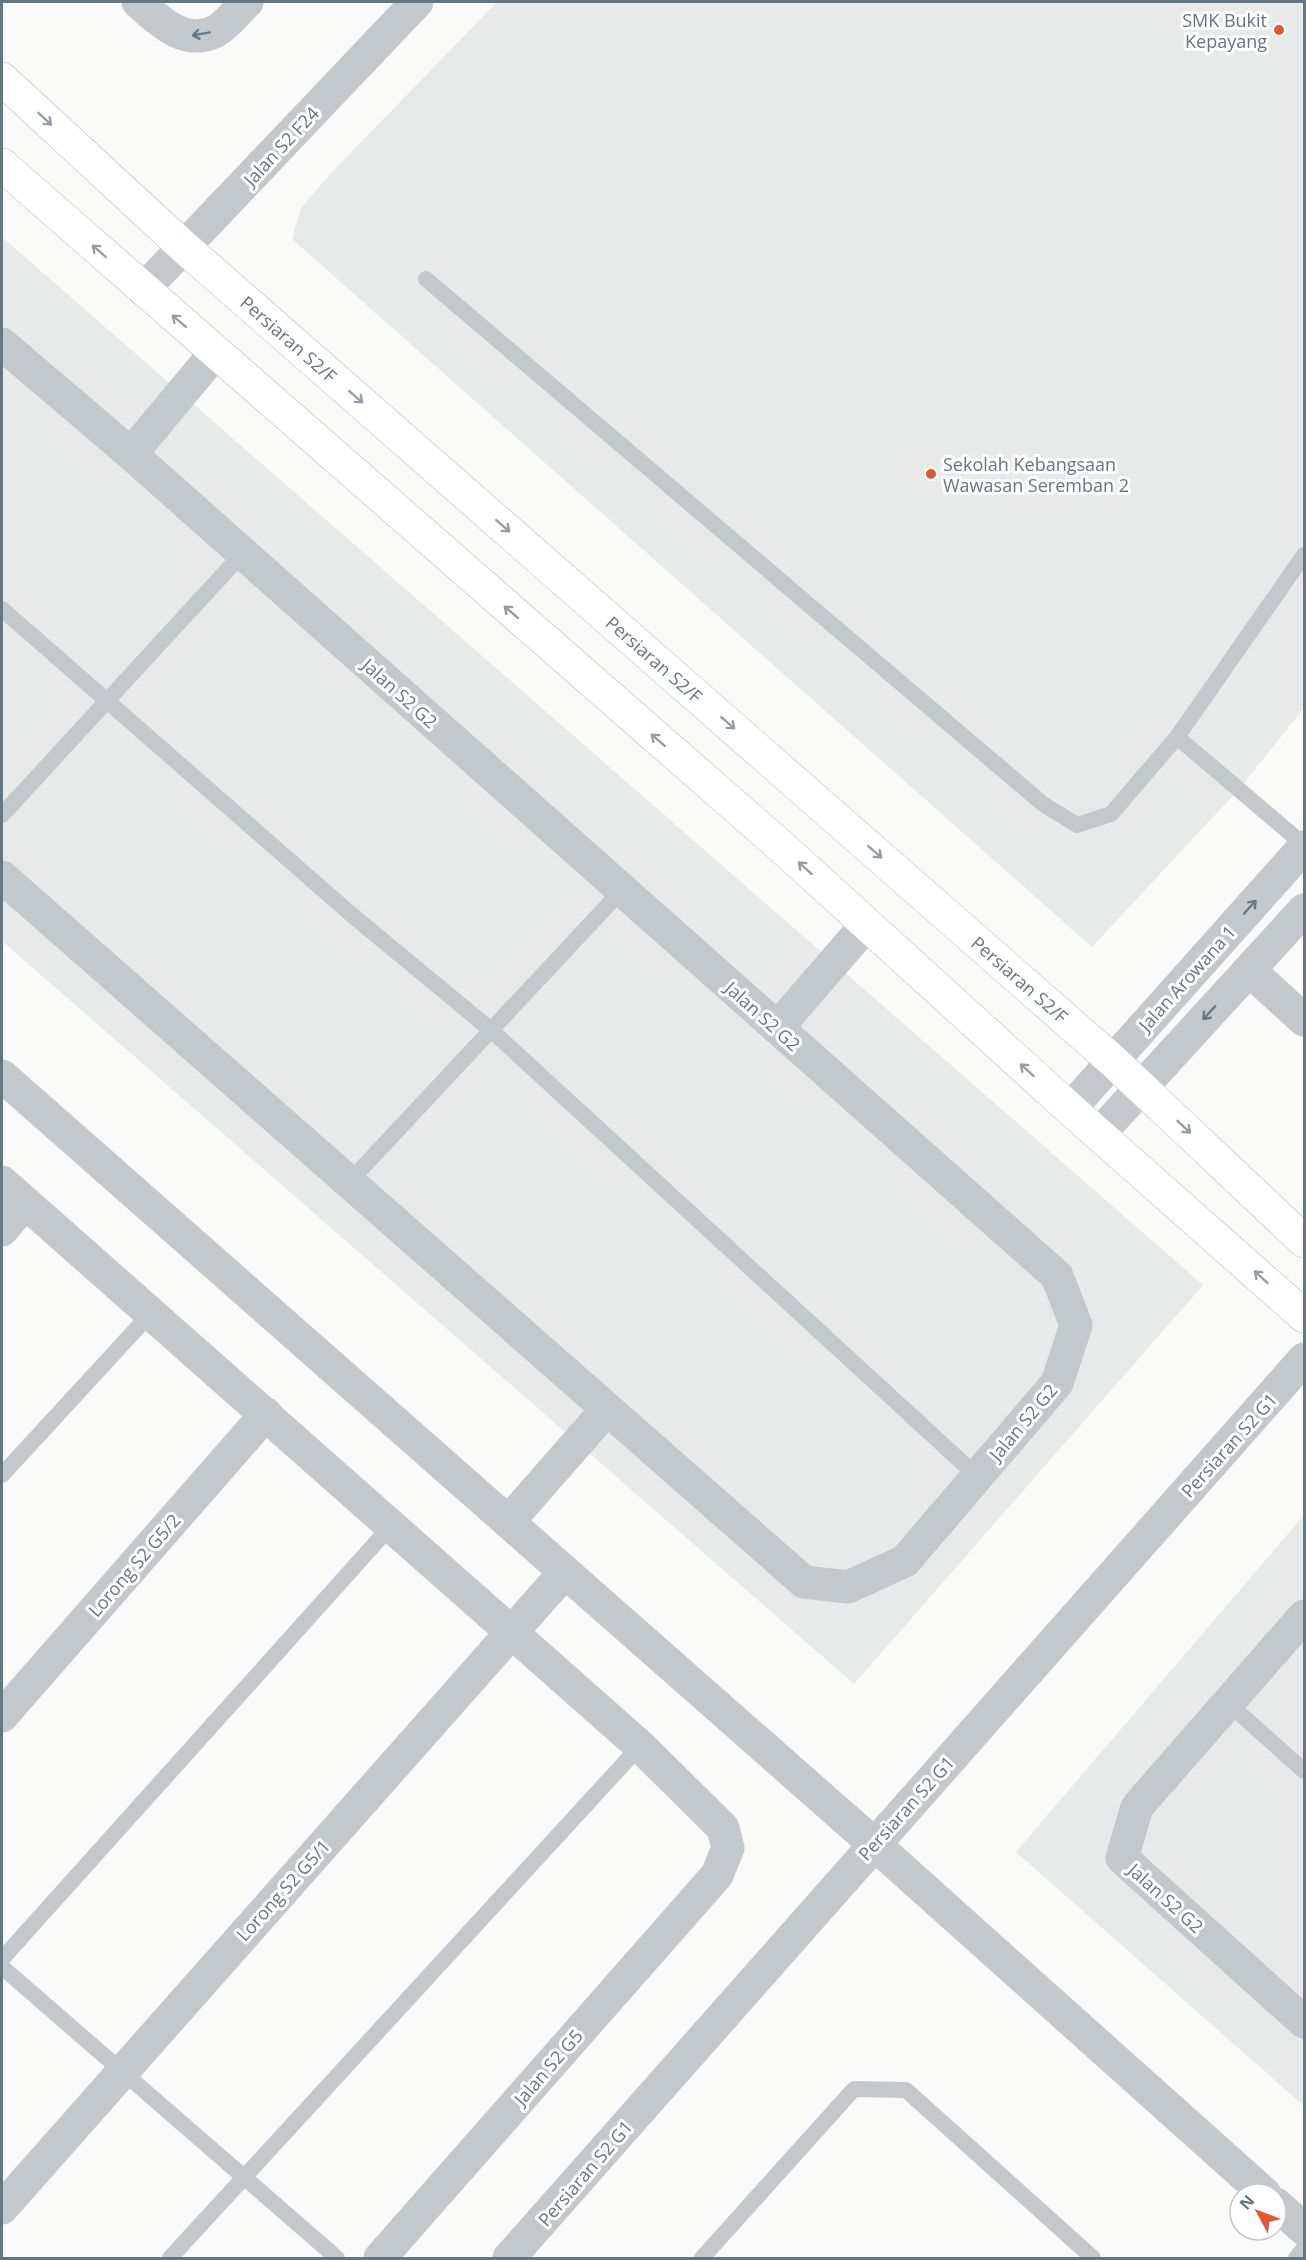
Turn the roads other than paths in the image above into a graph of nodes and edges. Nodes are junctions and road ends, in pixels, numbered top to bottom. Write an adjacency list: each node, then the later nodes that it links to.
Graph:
1 (138, 2): 2 (street, one-way to 1)
2 (247, 2)
3 (417, 2): 6 (street, Jalan S2 F24)
4 (2, 79): 6 (main road, Persiaran S2/F, one-way to 6)
5 (2, 165): 8 (main road, one-way to 5)
6 (186, 248): 8 (street, Jalan S2 F24); 27 (main road, Persiaran S2/F, one-way to 27)
7 (426, 279): 16 (lane)
8 (143, 290): 10 (main road, one-way to 8)
9 (2, 344): 11 (street, Jalan S2 G2)
10 (215, 353): 11 (street); 22 (main road, one-way to 10)
11 (131, 454): 12 (street, Jalan S2 G2)
12 (243, 554): 15 (lane); 20 (street, Jalan S2 G2)
13 (1305, 555): 16 (lane)
14 (2, 609): 15 (lane)
15 (108, 701): 17 (lane); 26 (lane)
16 (1177, 737): 18 (lane)
17 (2, 815)
18 (1305, 846): 27 (street, Jalan Arowana 1, one-way to 18)
19 (2, 877): 32 (street, Jalan S2 G2)
20 (622, 890): 25 (street, Jalan S2 G2); 26 (lane)
21 (1305, 910): 23 (street)
22 (867, 924): 25 (street); 30 (main road, one-way to 22)
23 (1249, 970): 24 (street); 29 (street, one-way to 29)
24 (1305, 1020)
25 (777, 1028): 42 (street, Jalan S2 G2)
26 (491, 1030): 32 (lane); 42 (lane)
27 (1113, 1061): 29 (main road, Persiaran S2/F); 30 (street, Jalan Arowana 1)
28 (2, 1076): 43 (street)
29 (1142, 1087): 31 (street); 35 (main road, Persiaran S2/F, one-way to 35)
30 (1070, 1109): 31 (main road)
31 (1099, 1134): 37 (main road, one-way to 31)
32 (349, 1182): 39 (street, Jalan S2 G2)
33 (13, 1192): 34 (street); 36 (street)
34 (2, 1230)
35 (1305, 1241)
36 (151, 1313): 40 (street); 41 (lane)
37 (1305, 1316)
38 (1305, 1359): 52 (street, Persiaran S2 G1)
39 (607, 1409): 42 (street, Jalan S2 G2); 43 (street)
40 (266, 1414): 44 (street); 49 (street, Lorong S2 G5/2)
41 (2, 1475)
42 (977, 1476)
43 (508, 1522): 45 (street)
44 (390, 1527): 47 (street); 53 (lane)
45 (565, 1572): 47 (street, Lorong S2 G5/1); 52 (street)
46 (1305, 1616): 48 (street, Jalan S2 G2)
47 (511, 1632): 50 (street); 56 (street, Lorong S2 G5/1)
48 (1228, 1704): 51 (lane); 55 (street, Jalan S2 G2)
49 (2, 1716)
50 (640, 1746): 57 (lane); 66 (street, Jalan S2 G5)
51 (1305, 1771)
52 (874, 1844): 58 (street); 67 (street, Persiaran S2 G1)
53 (2, 1959)
54 (2, 1967): 56 (lane)
55 (1305, 2022)
56 (122, 2072): 57 (lane); 59 (street, Lorong S2 G5/1)
57 (244, 2178): 64 (lane); 65 (lane)
58 (1252, 2182)
59 (2, 2208)
60 (1288, 2214): 61 (street)
61 (1305, 2229)
62 (1305, 2248): 69 (lane)
63 (1082, 2255): 68 (lane)
64 (170, 2259)
65 (337, 2259)
66 (380, 2259)
67 (509, 2259)
68 (702, 2259)
69 (1296, 2259)

